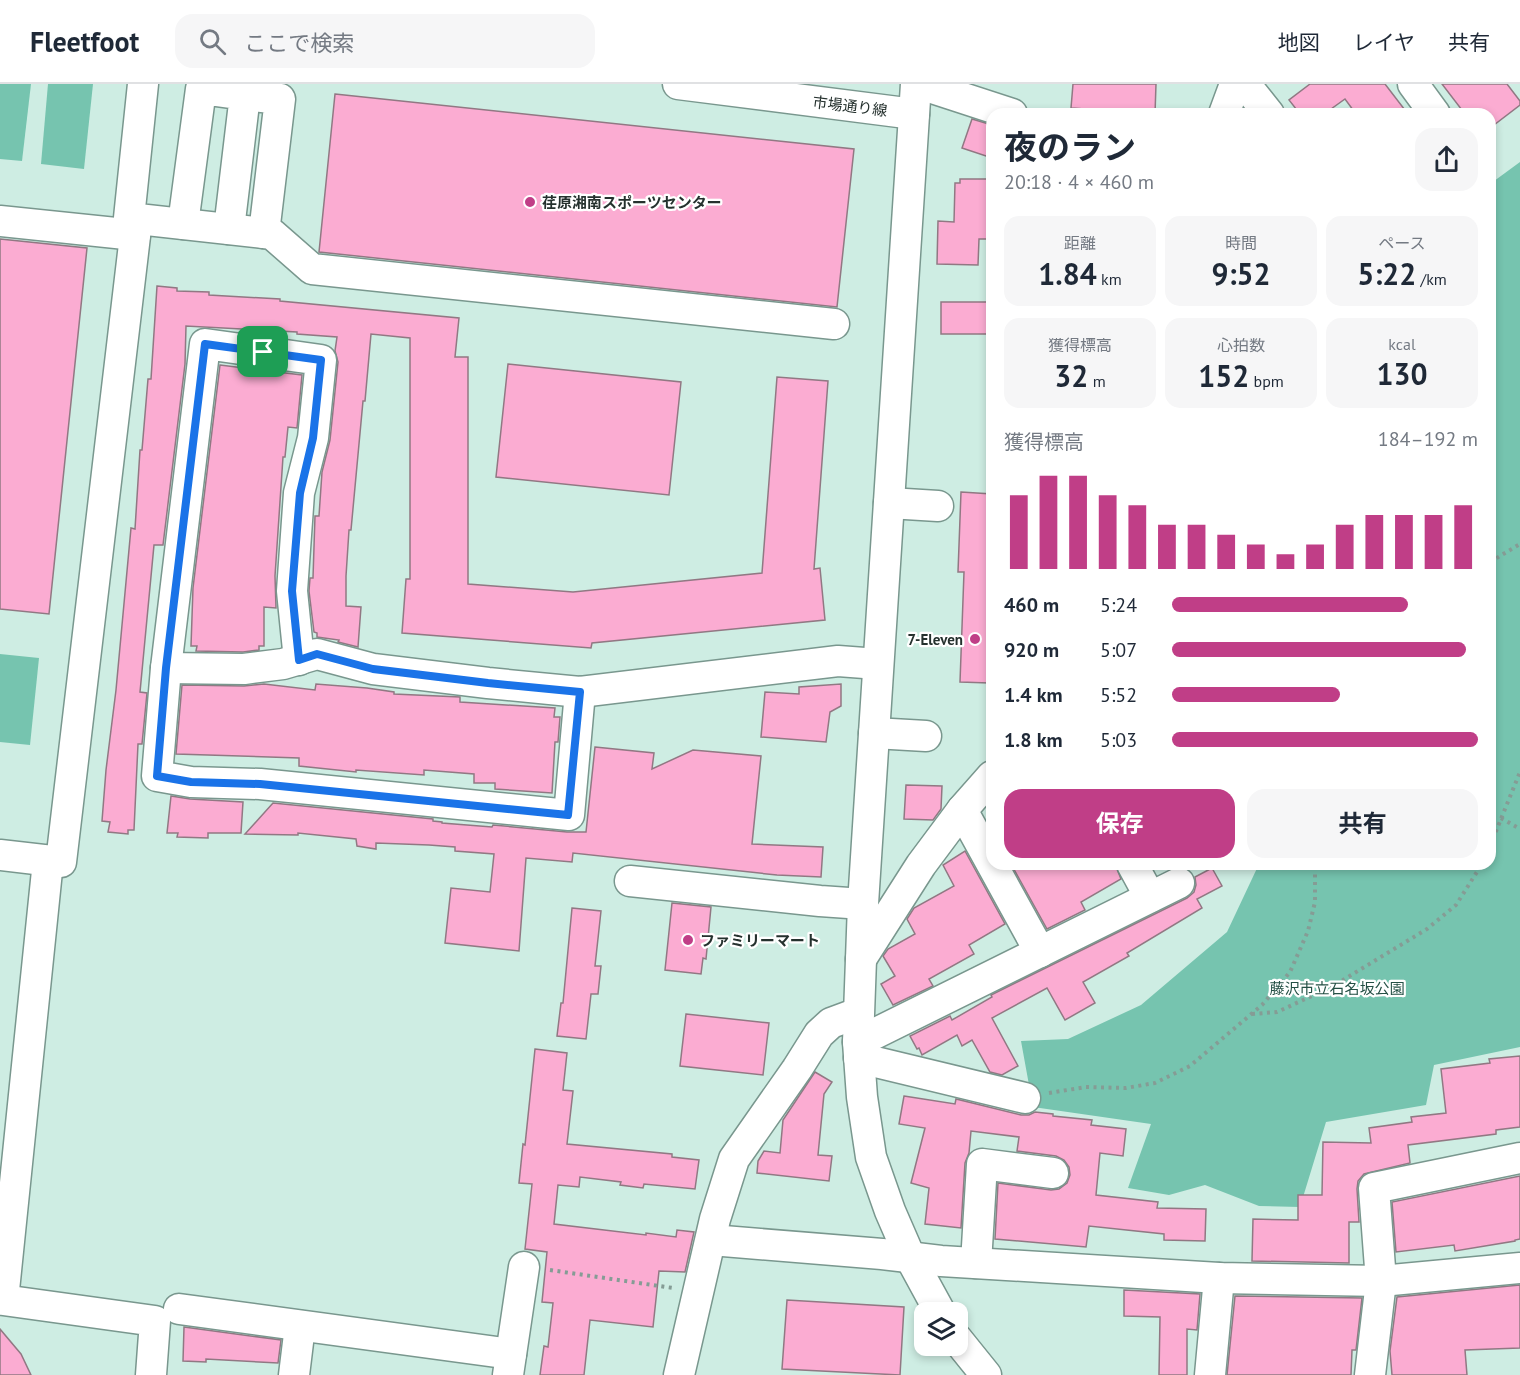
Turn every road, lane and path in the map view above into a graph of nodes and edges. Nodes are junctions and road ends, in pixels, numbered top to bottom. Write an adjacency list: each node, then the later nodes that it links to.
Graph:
1 (143, 84): 15 (street)
2 (678, 84): 12 (street, 市場通り線)
3 (918, 84): 8 (street); 12 (street)
4 (1234, 84): 9 (street)
5 (1245, 84): 10 (street)
6 (1413, 84): 11 (street)
7 (245, 94): 14 (street); 16 (street); 17 (street)
8 (993, 108)
9 (1226, 108)
10 (1264, 108)
11 (1431, 108)
12 (914, 114): 19 (street)
13 (0, 221): 15 (street)
14 (183, 224): 15 (street); 16 (street)
15 (136, 227): 37 (street)
16 (229, 229): 17 (street)
17 (264, 233): 18 (street)
18 (834, 324)
19 (889, 503): 20 (street); 24 (street)
20 (938, 506)
21 (1520, 544): 22 (path)
22 (1496, 558)
23 (299, 660): 25 (street); 25 (street); 26 (street)
24 (878, 664): 26 (street); 27 (street)
25 (166, 668): 26 (street)
26 (580, 692)
27 (874, 733): 28 (street); 45 (street)
28 (926, 736)
29 (1520, 772): 32 (path)
30 (986, 783): 31 (street)
31 (962, 810): 35 (street); 47 (street)
32 (1501, 818): 33 (path); 34 (path)
33 (1520, 829)
34 (1496, 831)
35 (986, 854)
36 (0, 855): 37 (street)
37 (48, 861): 66 (street)
38 (995, 870): 46 (street)
39 (1135, 870): 44 (street)
40 (1315, 870): 48 (path)
41 (1478, 870): 48 (path)
42 (630, 880): 45 (street)
43 (1179, 883): 44 (street)
44 (1150, 897): 46 (street)
45 (863, 904): 47 (street)
46 (1040, 952): 49 (street)
47 (861, 959): 49 (street)
48 (1252, 1014): 50 (path)
49 (858, 1038): 50 (street); 53 (street); 54 (street)
50 (1025, 1098)
51 (1520, 1158): 59 (street)
52 (1053, 1173): 55 (street)
53 (711, 1240): 54 (street); 60 (street)
54 (910, 1257): 55 (street); 61 (street)
55 (976, 1263): 58 (street)
56 (524, 1267): 60 (path); 65 (street)
57 (1520, 1268): 59 (street)
58 (1219, 1278): 59 (street); 70 (street)
59 (1381, 1281): 71 (street)
60 (698, 1291): 68 (street)
61 (935, 1302)
62 (179, 1309): 63 (street)
63 (300, 1326): 65 (street); 67 (street)
64 (968, 1353): 69 (street)
65 (510, 1365)
66 (151, 1375)
67 (294, 1375)
68 (679, 1375)
69 (986, 1375)
70 (1210, 1375)
71 (1370, 1375)

